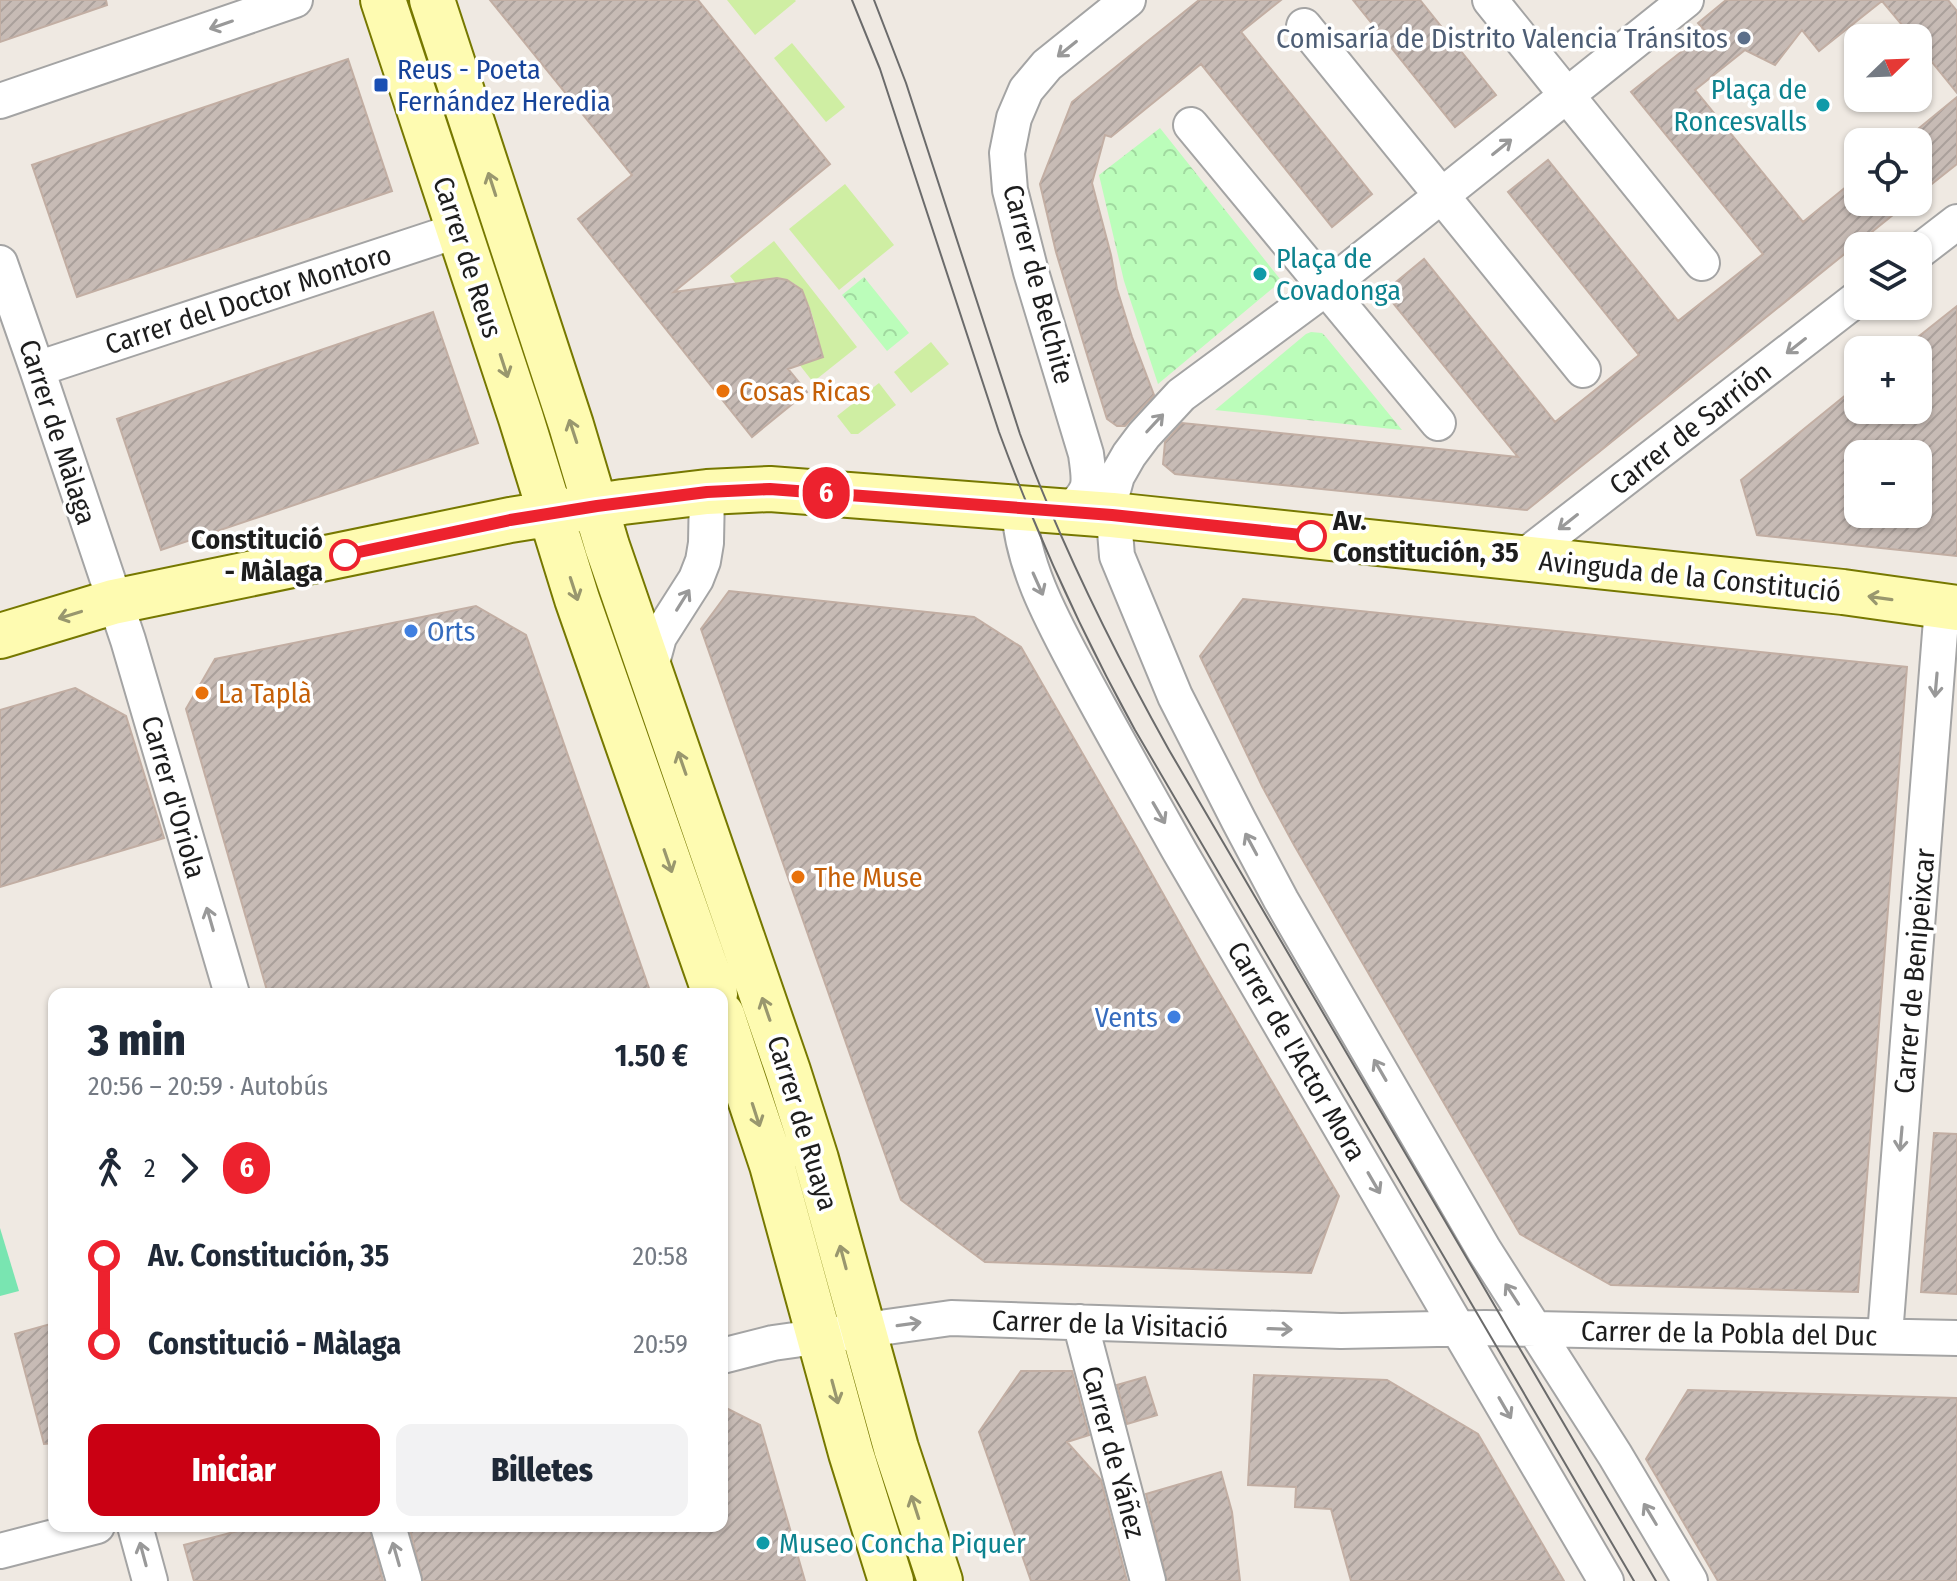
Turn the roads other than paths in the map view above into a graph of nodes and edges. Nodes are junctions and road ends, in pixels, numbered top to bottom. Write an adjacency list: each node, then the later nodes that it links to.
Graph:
1 (295, 0): 9 (street, one-way to 9)
2 (383, 0): 13 (street, Carrer de Reus)
3 (432, 0): 25 (street, Carrer de Reus, one-way to 3)
4 (1128, 0): 22 (street, Carrer de Belchite, one-way to 22)
5 (1490, 0): 8 (street)
6 (1673, 10): 8 (street)
7 (1304, 26): 11 (street)
8 (1567, 95): 11 (street, one-way to 8); 16 (street)
9 (0, 101)
10 (1191, 125): 17 (street)
11 (1441, 196): 17 (street); 20 (street)
12 (1957, 222): 14 (street)
13 (459, 230): 19 (street, Carrer del Doctor Montoro); 28 (street, Carrer de Reus, one-way to 28)
14 (1932, 241)
15 (0, 263): 19 (street, Carrer de Màlaga)
16 (1702, 263)
17 (1326, 288): 21 (street); 23 (street, one-way to 17)
18 (1844, 309): 30 (street, Carrer de Sarrión, one-way to 30)
19 (37, 369): 31 (street, Carrer de Màlaga)
20 (1583, 370)
21 (1438, 423)
22 (1086, 454): 23 (street); 27 (street, Carrer de Belchite)
23 (1129, 455): 29 (street)
24 (707, 492): 25 (street, Avinguda de la Constitució); 26 (street, Avinguda de la Constitució); 34 (street, one-way to 24)
25 (597, 506): 28 (street, Avinguda de la Constitució); 34 (street, Carrer de Ruaya)
26 (1019, 508): 27 (street, Avinguda de la Constitució); 40 (street, Carrer de l'Actor Mora, one-way to 40)
27 (1068, 512): 29 (street, Avinguda de la Constitució)
28 (550, 515): 31 (street, Avinguda de la Constitució); 36 (street, one-way to 36)
29 (1112, 515): 30 (street, Avinguda de la Constitució); 41 (street, one-way to 29)
30 (1522, 558): 32 (street, Avinguda de la Constitució, one-way to 30)
31 (113, 602): 33 (street, Avinguda de la Constitució, one-way to 33); 35 (street, Carrer d'Oriola, one-way to 31)
32 (1950, 608): 43 (street, Carrer de Benipeixcar, one-way to 43)
33 (0, 636)
34 (650, 670): 42 (street, Carrer de Ruaya, one-way to 34)
35 (230, 988)
36 (713, 988)
37 (728, 1033): 44 (street, Carrer de Ruaya, one-way to 44)
38 (1080, 1322): 40 (street, Carrer de la Visitació, one-way to 40); 42 (street, Carrer de la Visitació, one-way to 38); 55 (street, Carrer de Yáñez)
39 (1501, 1328): 40 (street, Carrer de la Visitació); 41 (street, Carrer de la Pobla del Duc)
40 (1459, 1329): 56 (street, Carrer de l'Actor Mora, one-way to 56)
41 (1535, 1329): 43 (street, Carrer de la Pobla del Duc); 57 (street, one-way to 41)
42 (864, 1331): 44 (street, Carrer de la Visitació); 54 (street, Carrer de Ruaya, one-way to 42)
43 (1885, 1335): 45 (street, Carrer de la Pobla del Duc)
44 (819, 1336): 46 (street, Carrer de la Visitació); 53 (street, Carrer de Ruaya, one-way to 53)
45 (1957, 1338)
46 (728, 1354)
47 (74, 1532): 50 (street)
48 (137, 1532): 51 (street, one-way to 48)
49 (390, 1532): 52 (street, one-way to 49)
50 (0, 1551)
51 (150, 1581)
52 (404, 1581)
53 (891, 1581)
54 (940, 1581)
55 (1148, 1581)
56 (1606, 1581)
57 (1690, 1581)

